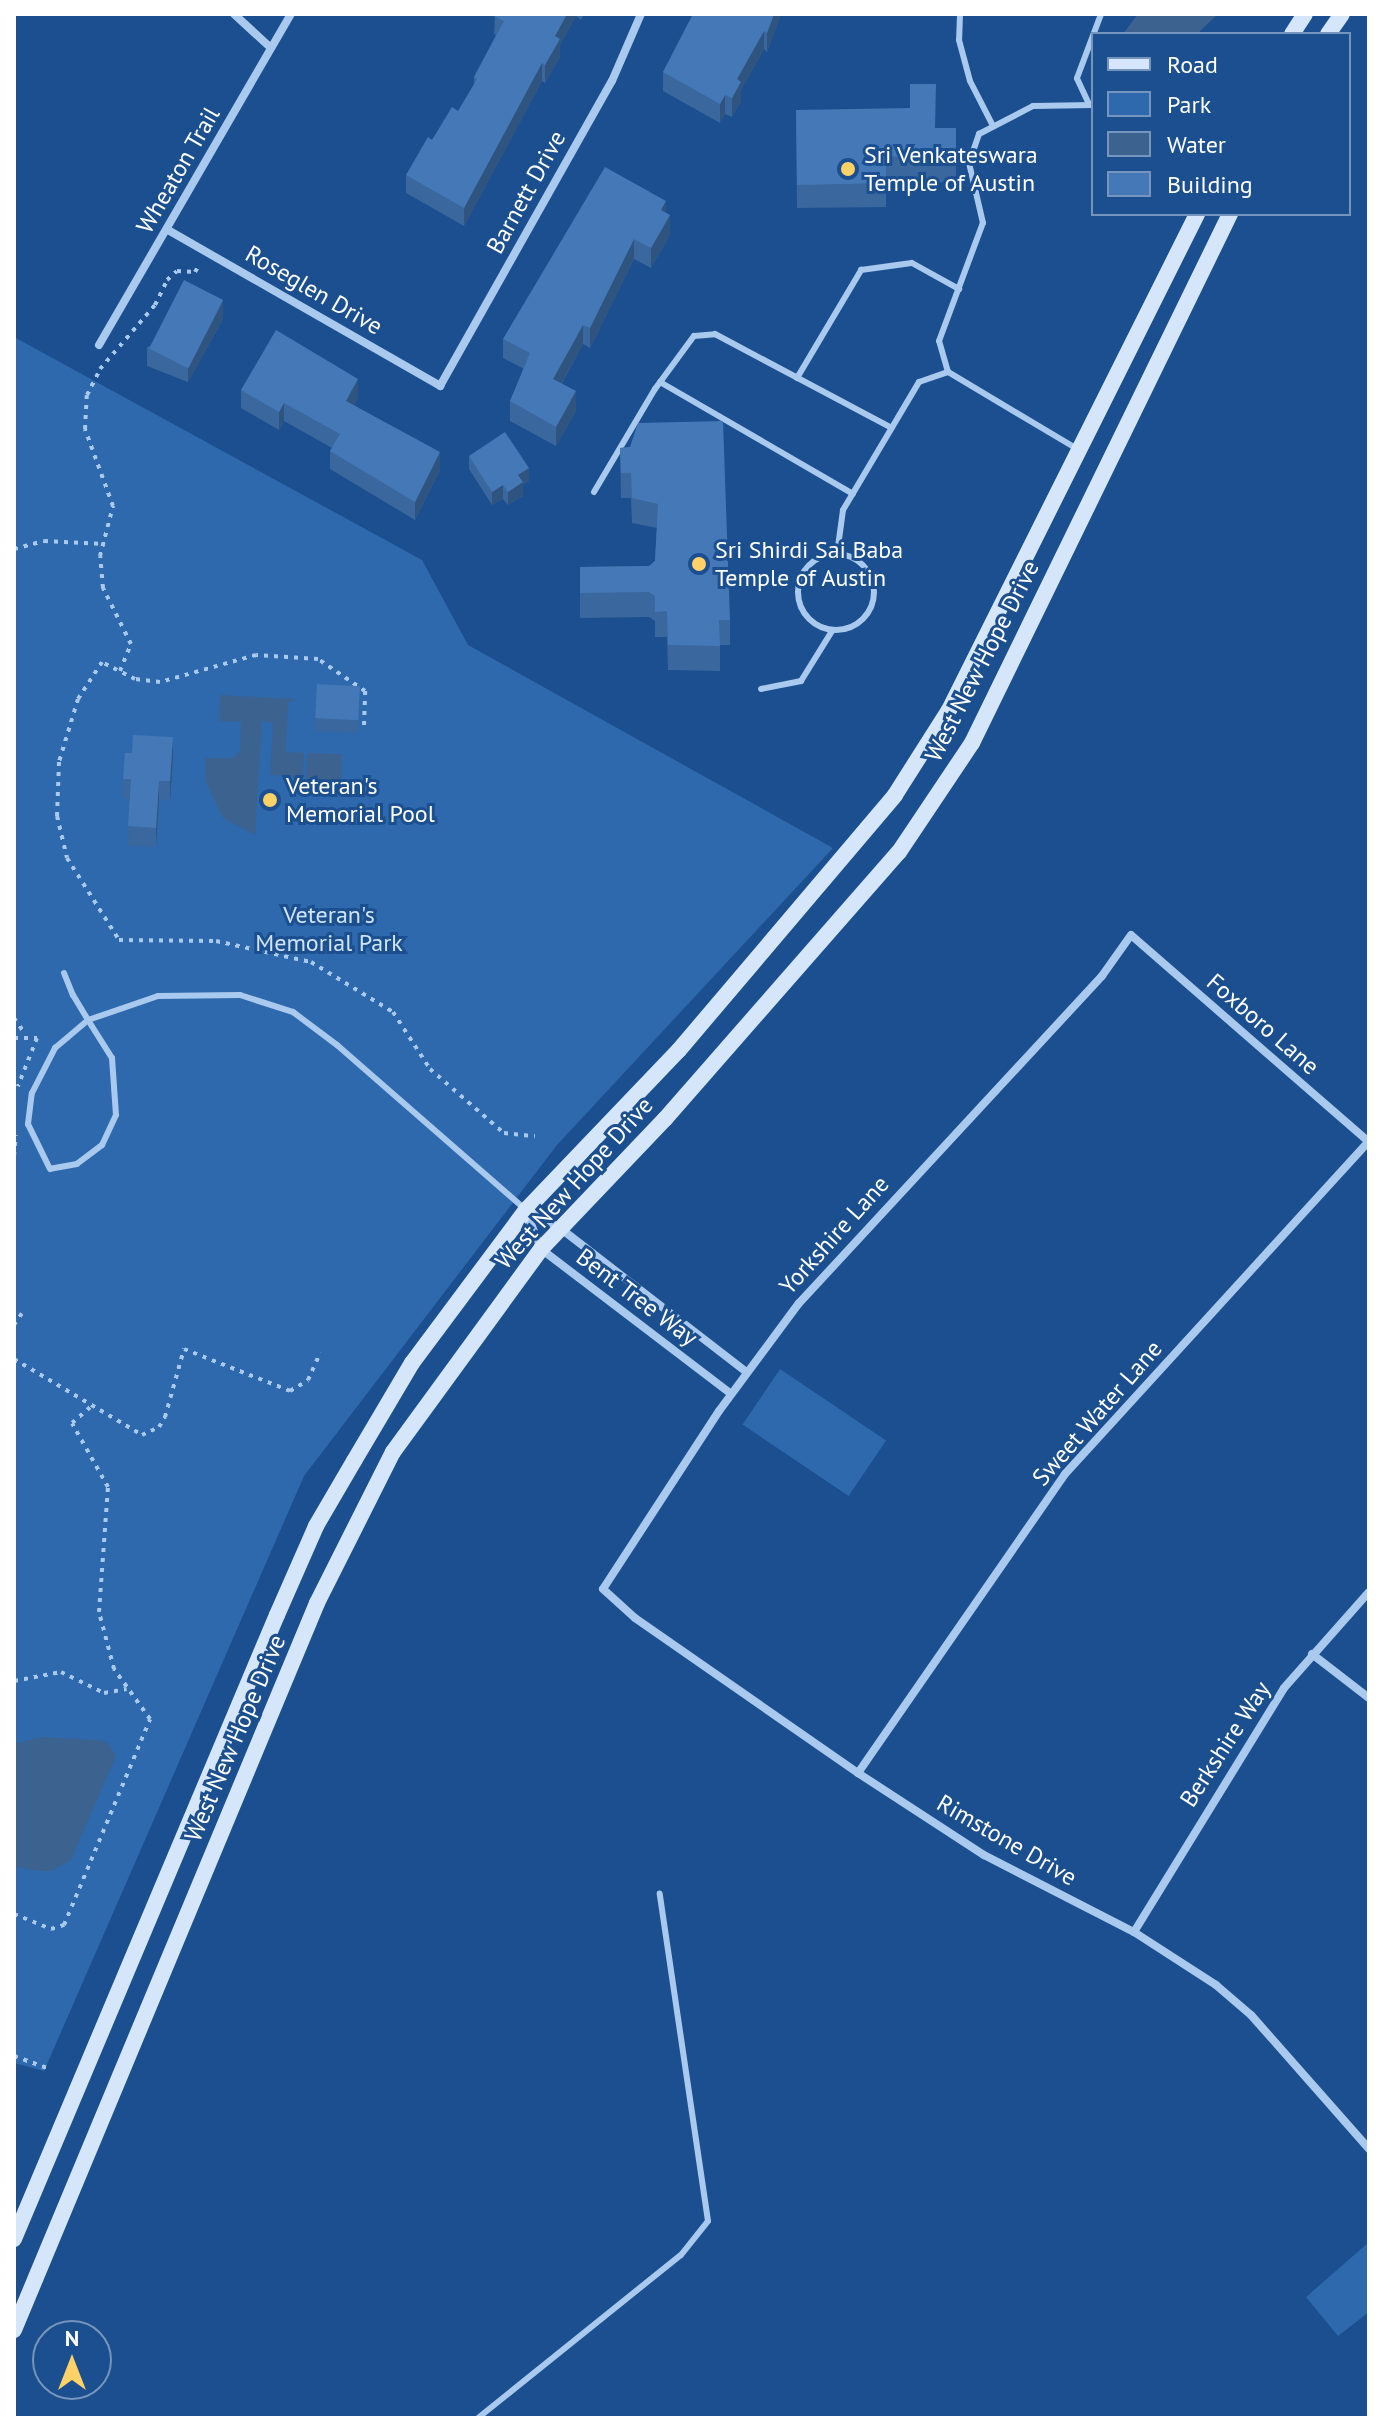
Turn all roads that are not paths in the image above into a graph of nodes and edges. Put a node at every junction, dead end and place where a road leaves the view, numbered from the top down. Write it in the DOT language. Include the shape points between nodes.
graph roads {
  1 [pos="234,14"];
  2 [pos="291,14"];
  3 [pos="641,14"];
  4 [pos="961,14"];
  5 [pos="1305,14"];
  6 [pos="1342,14"];
  7 [pos="1293,32"];
  8 [pos="1329,32"];
  9 [pos="1091,41"];
  10 [pos="271,48"];
  11 [pos="1090,104"];
  12 [pos="993,126"];
  13 [pos="1196,216"];
  14 [pos="1229,216"];
  15 [pos="168,230"];
  16 [pos="959,289"];
  17 [pos="99,345"];
  18 [pos="948,372"];
  19 [pos="797,378"];
  20 [pos="660,382"];
  21 [pos="440,386"];
  22 [pos="892,428"];
  23 [pos="1079,450"];
  24 [pos="594,492"];
  25 [pos="853,494"];
  26 [pos="837,554"];
  27 [pos="832,631"];
  28 [pos="761,689"];
  29 [pos="1131,935"];
  30 [pos="64,973"];
  31 [pos="88,1020"];
  32 [pos="1369,1142"];
  33 [pos="526,1210"];
  34 [pos="560,1228"];
  35 [pos="541,1249"];
  36 [pos="746,1372"];
  37 [pos="731,1394"];
  38 [pos="603,1589"];
  39 [pos="1369,1592"];
  40 [pos="1312,1654"];
  41 [pos="1369,1698"];
  42 [pos="858,1773"];
  43 [pos="660,1894"];
  44 [pos="1134,1932"];
  45 [pos="1369,2149"];
  46 [pos="14,2239"];
  47 [pos="14,2330"];
  48 [pos="478,2418"];
  1 -- 10 [label="street"];
  2 -- 10 [label="street, Wheaton Trail"];
  3 -- 21 [label="street, Barnett Drive" via="612,81"];
  4 -- 12 [label="lane" via="959,40 970,81"];
  5 -- 7 [label="main road"];
  6 -- 8 [label="main road"];
  9 -- 11 [label="lane" via="1077,78"];
  10 -- 15 [label="street, Wheaton Trail"];
  11 -- 12 [label="lane" via="1033,106"];
  12 -- 16 [label="lane" via="979,134 969,163 983,223"];
  13 -- 23 [label="main road, West New Hope Drive"];
  14 -- 34 [label="main road, West New Hope Drive" via="972,743 899,852 665,1119"];
  15 -- 17 [label="street, Wheaton Trail"];
  15 -- 21 [label="street, Roseglen Drive"];
  16 -- 18 [label="lane" via="939,341"];
  16 -- 19 [label="lane" via="912,263 861,270"];
  18 -- 22 [label="lane" via="919,382"];
  18 -- 23 [label="lane"];
  19 -- 20 [label="lane" via="715,334 694,336"];
  19 -- 22 [label="lane"];
  20 -- 24 [label="lane"];
  20 -- 25 [label="lane"];
  22 -- 25 [label="lane"];
  23 -- 33 [label="main road, West New Hope Drive" via="949,710 895,795 679,1050"];
  25 -- 26 [label="lane" via="843,510"];
  26 -- 27 [label="lane" via="813,562 798,584 809,620"];
  26 -- 27 [label="lane" via="869,571 875,595 856,625"];
  27 -- 28 [label="lane" via="801,681"];
  29 -- 32 [label="street, Foxboro Lane"];
  29 -- 36 [label="street, Yorkshire Lane" via="1102,976 851,1243"];
  30 -- 31 [label="lane"];
  31 -- 31 [label="lane" via="112,1058 116,1115 102,1145 77,1164 50,1169 28,1124 32,1093 55,1048"];
  31 -- 33 [label="lane" via="158,996 195,992 240,995 293,1012 497,1180"];
  32 -- 42 [label="street, Sweet Water Lane" via="1065,1474"];
  33 -- 34 [label="street, Bent Tree Way"];
  33 -- 35 [label="street, Bent Tree Way"];
  33 -- 46 [label="main road, West New Hope Drive" via="412,1363 316,1526"];
  34 -- 35 [label="main road, West New Hope Drive"];
  34 -- 36 [label="street, Bent Tree Way"];
  35 -- 37 [label="street, Bent Tree Way"];
  35 -- 47 [label="main road, West New Hope Drive" via="393,1452 340,1553"];
  36 -- 37 [label="street, Yorkshire Lane"];
  37 -- 38 [label="street, Yorkshire Lane"];
  38 -- 42 [label="street, Rimstone Drive" via="635,1618"];
  39 -- 40 [label="street, Berkshire Way"];
  40 -- 41 [label="street"];
  40 -- 44 [label="street, Berkshire Way" via="1203,1813"];
  42 -- 44 [label="street, Rimstone Drive" via="984,1855"];
  43 -- 48 [label="lane" via="708,2221 681,2255"];
  44 -- 45 [label="street, Rimstone Drive" via="1251,2015"];
}
